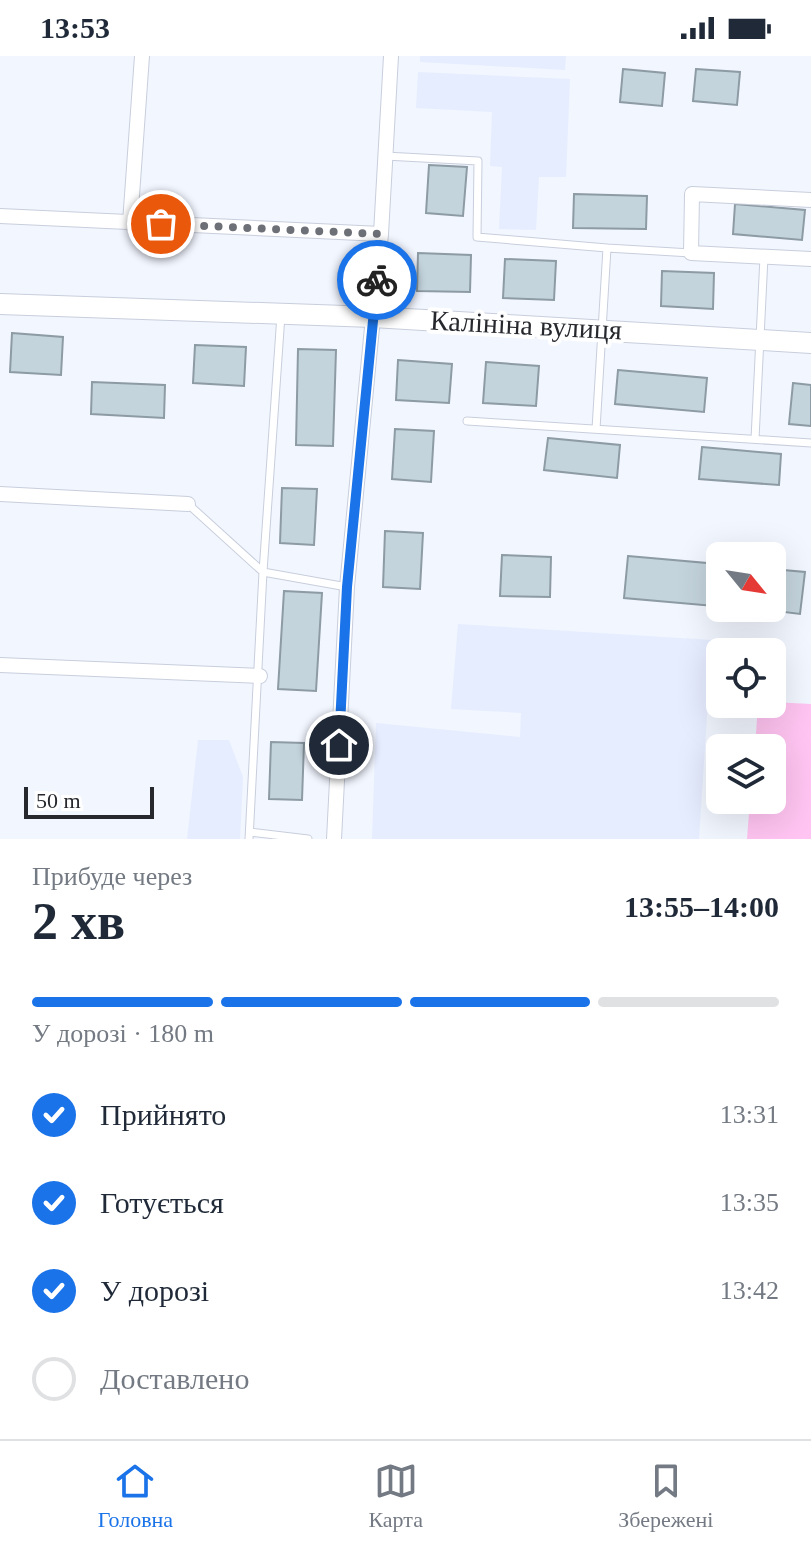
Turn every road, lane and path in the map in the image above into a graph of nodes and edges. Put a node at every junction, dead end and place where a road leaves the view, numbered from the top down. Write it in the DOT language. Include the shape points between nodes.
graph roads {
  1 [pos="142,56"];
  2 [pos="391,56"];
  3 [pos="385,156"];
  4 [pos="811,200"];
  5 [pos="0,216"];
  6 [pos="130,223"];
  7 [pos="381,234"];
  8 [pos="607,248"];
  9 [pos="691,253"];
  10 [pos="764,257"];
  11 [pos="811,259"];
  12 [pos="0,304"];
  13 [pos="281,313"];
  14 [pos="373,317"];
  15 [pos="604,328"];
  16 [pos="763,340"];
  17 [pos="811,343"];
  18 [pos="467,421"];
  19 [pos="596,429"];
  20 [pos="755,439"];
  21 [pos="811,443"];
  22 [pos="0,494"];
  23 [pos="188,504"];
  24 [pos="263,572"];
  25 [pos="347,587"];
  26 [pos="0,665"];
  27 [pos="260,676"];
  28 [pos="250,836"];
  29 [pos="308,839"];
  30 [pos="334,839"];
  1 -- 6 [label="street"];
  2 -- 3 [label="street"];
  3 -- 7 [label="street"];
  3 -- 8 [label="lane" via="478,161 477,237"];
  4 -- 9 [label="street" via="692,194"];
  5 -- 6 [label="street"];
  6 -- 7 [label="street"];
  7 -- 14 [label="street"];
  8 -- 9 [label="lane"];
  8 -- 15 [label="lane"];
  9 -- 10 [label="street"];
  10 -- 11 [label="street"];
  10 -- 16 [label="lane"];
  12 -- 13 [label="street, Калініна вулиця"];
  13 -- 14 [label="street, Калініна вулиця"];
  13 -- 24 [label="lane"];
  14 -- 15 [label="street, Калініна вулиця"];
  14 -- 25 [label="street"];
  15 -- 16 [label="street, Калініна вулиця"];
  15 -- 19 [label="lane"];
  16 -- 17 [label="street, Калініна вулиця"];
  16 -- 20 [label="lane"];
  18 -- 19 [label="lane"];
  19 -- 20 [label="lane"];
  20 -- 21 [label="lane"];
  22 -- 23 [label="street"];
  23 -- 24 [label="lane"];
  24 -- 25 [label="lane"];
  24 -- 27 [label="lane"];
  25 -- 30 [label="street"];
  26 -- 27 [label="street"];
  27 -- 28 [label="lane"];
  28 -- 29 [label="lane"];
}
